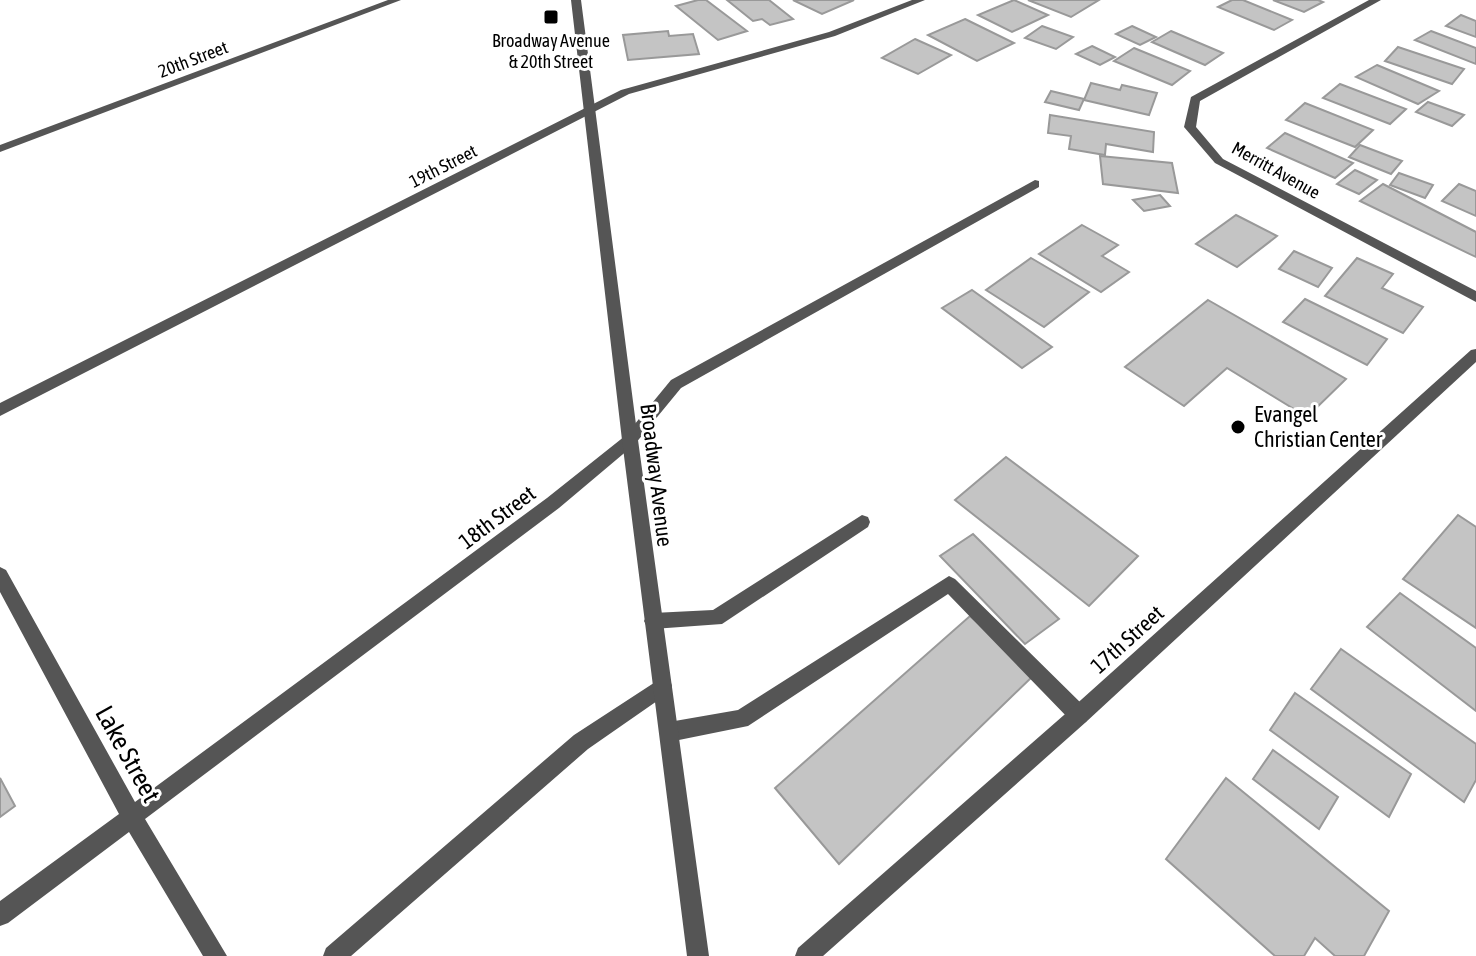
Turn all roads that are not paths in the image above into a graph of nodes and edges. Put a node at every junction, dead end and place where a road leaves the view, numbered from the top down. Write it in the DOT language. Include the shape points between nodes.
graph roads {
  1 [pos="396,0"];
  2 [pos="576,0"];
  3 [pos="920,0"];
  4 [pos="1376,0"];
  5 [pos="589,113"];
  6 [pos="0,149"];
  7 [pos="1035,184"];
  8 [pos="1476,297"];
  9 [pos="1476,354"];
  10 [pos="0,410"];
  11 [pos="630,440"];
  12 [pos="862,522"];
  13 [pos="0,575"];
  14 [pos="653,621"];
  15 [pos="663,686"];
  16 [pos="1079,715"];
  17 [pos="669,732"];
  18 [pos="132,817"];
  19 [pos="0,915"];
  20 [pos="216,956"];
  21 [pos="334,956"];
  22 [pos="698,956"];
  23 [pos="806,956"];
  1 -- 6 [label="street, 20th Street"];
  2 -- 5 [label="street, Broadway Avenue"];
  3 -- 5 [label="street, 19th Street" via="832,34 625,92"];
  4 -- 8 [label="street, Merritt Avenue" via="1195,99 1190,127 1219,161"];
  5 -- 10 [label="street, 19th Street"];
  5 -- 11 [label="street, Broadway Avenue"];
  7 -- 11 [label="street, 18th Street" via="676,384"];
  9 -- 16 [label="street, 17th Street"];
  11 -- 14 [label="street, Broadway Avenue"];
  11 -- 18 [label="street, 18th Street"];
  12 -- 14 [label="street" via="716,618"];
  13 -- 18 [label="street, Lake Street"];
  14 -- 15 [label="street, Broadway Avenue"];
  15 -- 17 [label="street, Broadway Avenue"];
  15 -- 21 [label="street" via="581,742"];
  16 -- 17 [label="street" via="949,584 741,719"];
  16 -- 23 [label="street, 17th Street"];
  17 -- 22 [label="street, Broadway Avenue"];
  18 -- 19 [label="street, 18th Street"];
  18 -- 20 [label="street, Lake Street"];
}
